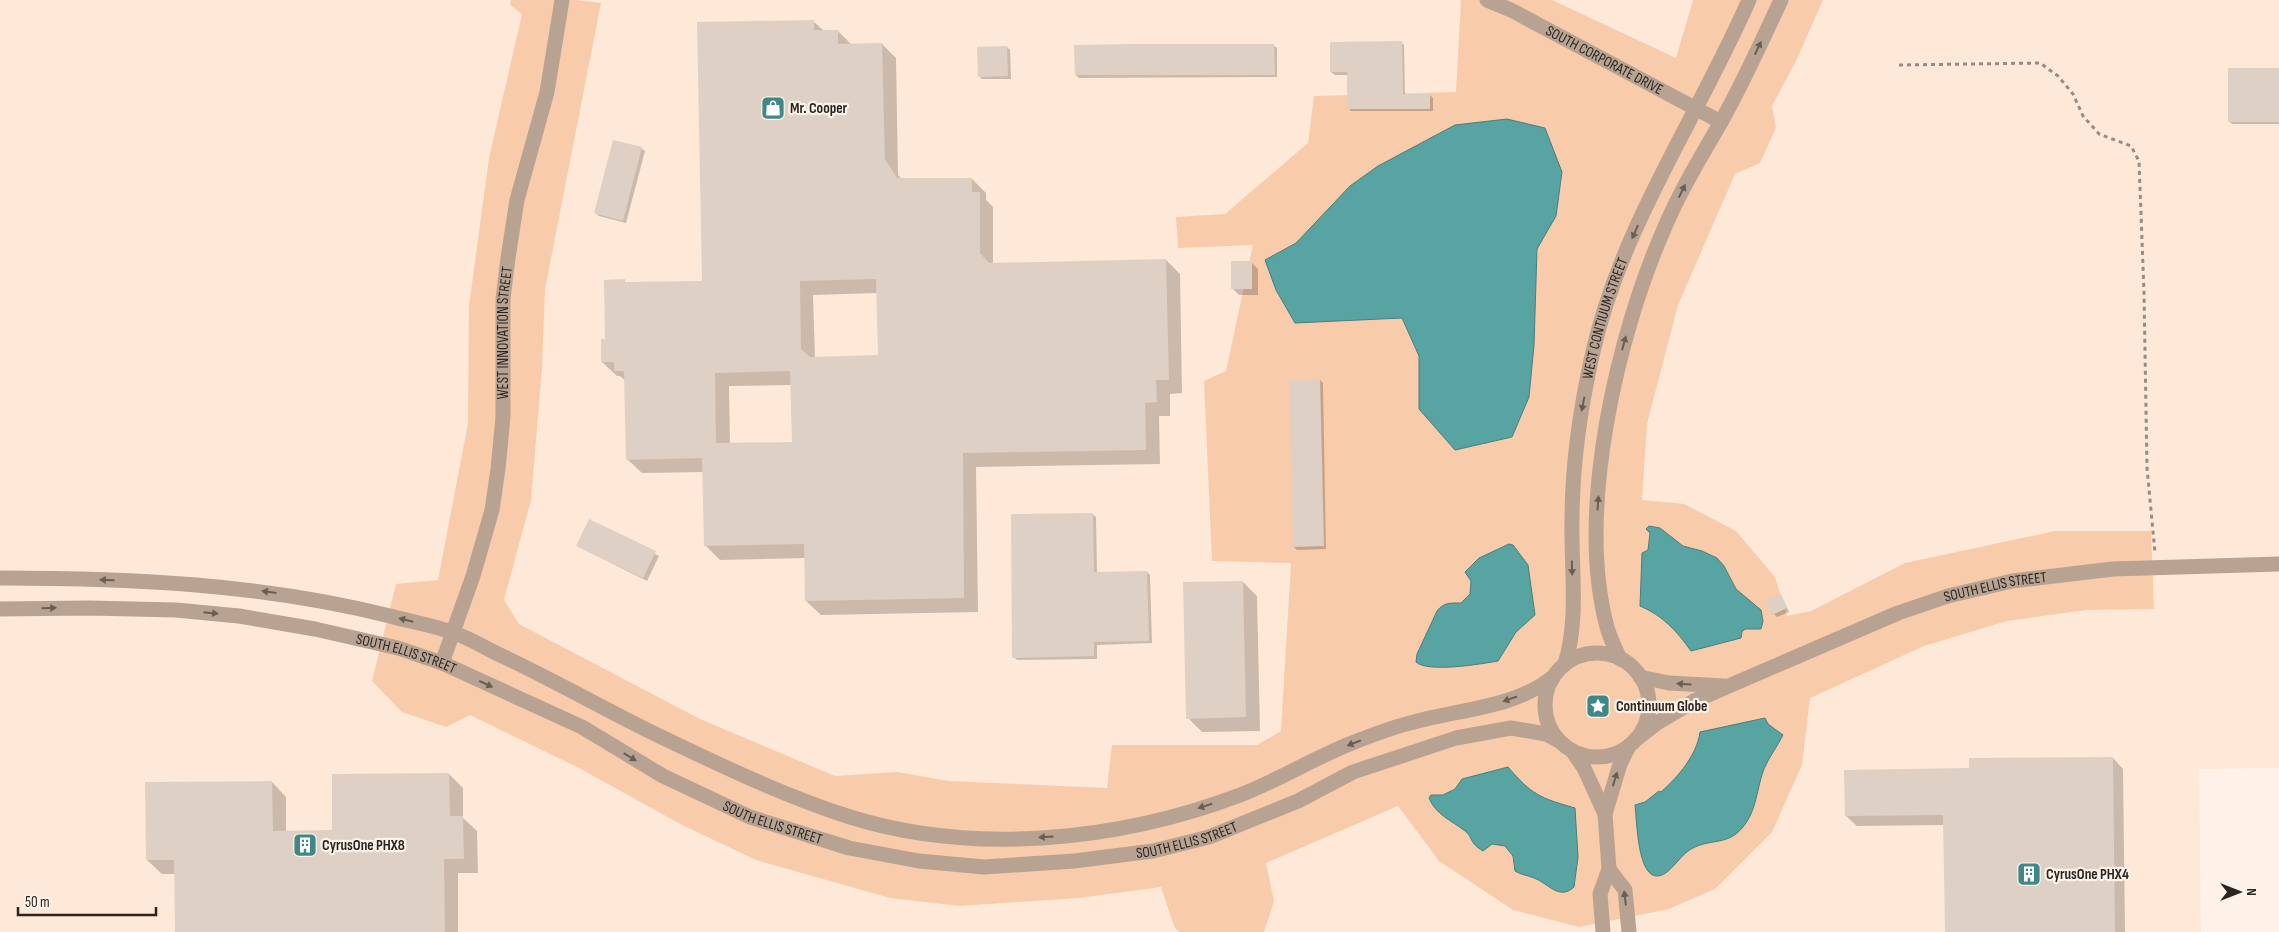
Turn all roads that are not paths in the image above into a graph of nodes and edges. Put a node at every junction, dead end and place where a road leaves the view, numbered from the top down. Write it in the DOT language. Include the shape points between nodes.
graph roads {
  1 [pos="562,0"];
  2 [pos="1487,0"];
  3 [pos="1750,0"];
  4 [pos="1781,0"];
  5 [pos="1695,107"];
  6 [pos="1721,122"];
  7 [pos="2279,564"];
  8 [pos="0,578"];
  9 [pos="0,609"];
  10 [pos="453,632"];
  11 [pos="1620,658"];
  12 [pos="442,663"];
  13 [pos="1564,664"];
  14 [pos="1553,677"];
  15 [pos="1640,677"];
  16 [pos="1728,686"];
  17 [pos="1559,741"];
  18 [pos="1632,743"];
  19 [pos="1573,752"];
  20 [pos="1605,814"];
  21 [pos="1608,869"];
  22 [pos="1603,932"];
  23 [pos="1629,932"];
  1 -- 10 [label="street, WEST INNOVATION STREET" via="547,92 517,200 508,258 503,299 503,417 492,510"];
  2 -- 5 [label="street, SOUTH CORPORATE DRIVE"];
  3 -- 5 [label="street, WEST CONTIUUM STREET"];
  6 -- 4 [label="street, WEST CONTIUUM STREET, one-way"];
  5 -- 6 [label="street, SOUTH CORPORATE DRIVE"];
  5 -- 13 [label="street, WEST CONTIUUM STREET, one-way" via="1619,268 1593,354 1577,434 1572,520 1572,634"];
  11 -- 6 [label="street, WEST CONTIUUM STREET, one-way" via="1607,630 1597,552 1601,468 1610,406 1629,325 1664,229 1692,171"];
  7 -- 16 [label="street, SOUTH ELLIS STREET" via="2156,566 2012,581 1948,596 1898,613"];
  10 -- 8 [label="street, SOUTH ELLIS STREET, one-way" via="299,596 226,586"];
  9 -- 12 [label="street, SOUTH ELLIS STREET, one-way" via="157,609 239,616 398,648"];
  10 -- 12 [label="street, WEST INNOVATION STREET"];
  14 -- 10 [label="street, SOUTH ELLIS STREET, one-way" via="1538,689 1504,702 1411,722 1351,744 1242,794 1158,821 1050,837 982,840 921,834 850,817 762,785"];
  11 -- 13 [label="street" via="1591,653"];
  11 -- 15 [label="street"];
  12 -- 17 [label="street, SOUTH ELLIS STREET, one-way" via="582,727 663,776 750,817 850,848 919,861 984,867 1074,861 1153,851 1210,837 1298,801 1353,772 1456,738 1511,728 1546,734"];
  13 -- 14 [label="street"];
  14 -- 17 [label="street" via="1546,693 1545,710"];
  16 -- 15 [label="street, SOUTH ELLIS STREET, one-way" via="1669,683"];
  15 -- 18 [label="street" via="1647,692 1649,709 1645,726"];
  16 -- 18 [label="street, SOUTH ELLIS STREET" via="1694,701 1657,723"];
  17 -- 19 [label="street"];
  18 -- 19 [label="street" via="1616,754 1602,757"];
  20 -- 18 [label="street, one-way" via="1620,764"];
  19 -- 20 [label="street"];
  20 -- 21 [label="street"];
  21 -- 22 [label="street" via="1600,894"];
  23 -- 21 [label="street, one-way" via="1625,890"];
}
